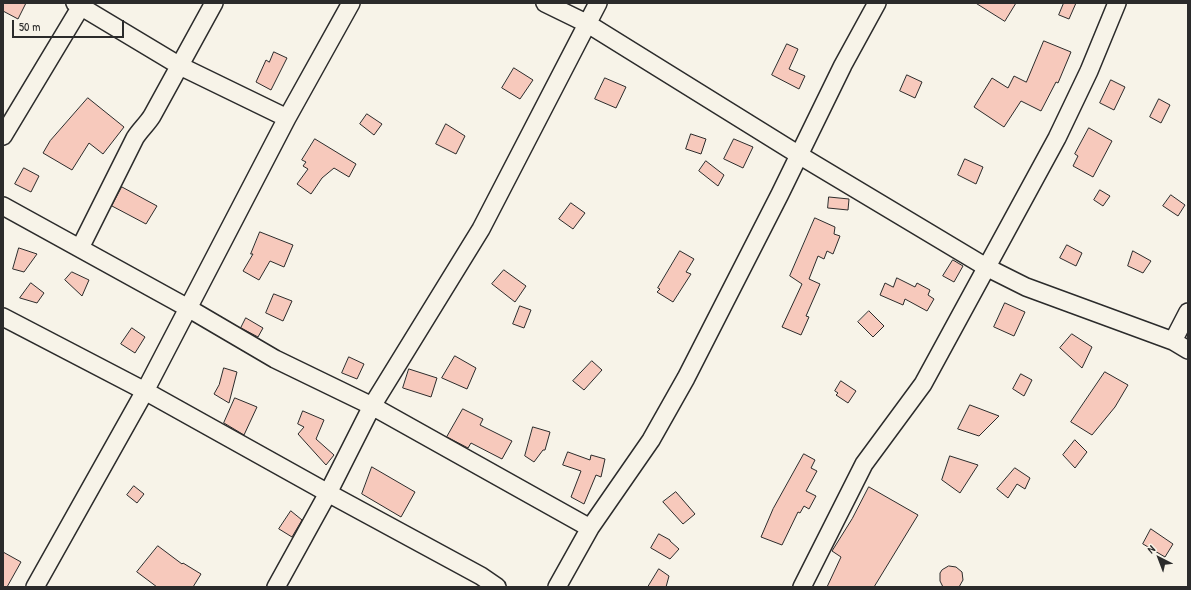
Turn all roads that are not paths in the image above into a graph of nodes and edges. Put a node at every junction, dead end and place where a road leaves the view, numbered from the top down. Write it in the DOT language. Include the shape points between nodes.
graph roads {
  1 [pos="214,3"];
  2 [pos="351,3"];
  3 [pos="545,3"];
  4 [pos="598,3"];
  5 [pos="878,3"];
  6 [pos="1116,3"];
  7 [pos="80,4"];
  8 [pos="588,24"];
  9 [pos="180,66"];
  10 [pos="287,118"];
  11 [pos="3,136"];
  12 [pos="799,155"];
  13 [pos="3,206"];
  14 [pos="80,248"];
  15 [pos="986,267"];
  16 [pos="188,308"];
  17 [pos="1188,312"];
  18 [pos="3,317"];
  19 [pos="1172,341"];
  20 [pos="1188,350"];
  21 [pos="145,391"];
  22 [pos="372,406"];
  23 [pos="328,493"];
  24 [pos="590,528"];
  25 [pos="35,587"];
  26 [pos="276,587"];
  27 [pos="497,587"];
  28 [pos="557,587"];
  29 [pos="802,587"];
  1 -- 9 [label="street"];
  2 -- 10 [label="street"];
  3 -- 8 [label="street"];
  4 -- 8 [label="street"];
  5 -- 12 [label="street" via="843,66"];
  6 -- 15 [label="street" via="1089,71 1057,138"];
  7 -- 9 [label="street"];
  7 -- 11 [label="street"];
  8 -- 12 [label="street"];
  8 -- 22 [label="street" via="481,229"];
  9 -- 10 [label="street"];
  9 -- 14 [label="street" via="150,120 135,138"];
  10 -- 16 [label="street"];
  12 -- 15 [label="street"];
  12 -- 24 [label="street" via="686,378 655,433"];
  13 -- 14 [label="street"];
  14 -- 16 [label="street"];
  15 -- 19 [label="street" via="1026,287"];
  15 -- 29 [label="street" via="923,384 864,464"];
  16 -- 21 [label="street"];
  16 -- 22 [label="street" via="275,359"];
  17 -- 19 [label="street"];
  18 -- 21 [label="street"];
  19 -- 20 [label="street"];
  21 -- 23 [label="street"];
  21 -- 25 [label="street"];
  22 -- 23 [label="street"];
  22 -- 24 [label="street"];
  23 -- 26 [label="street"];
  23 -- 27 [label="street"];
  24 -- 28 [label="street"];
}
